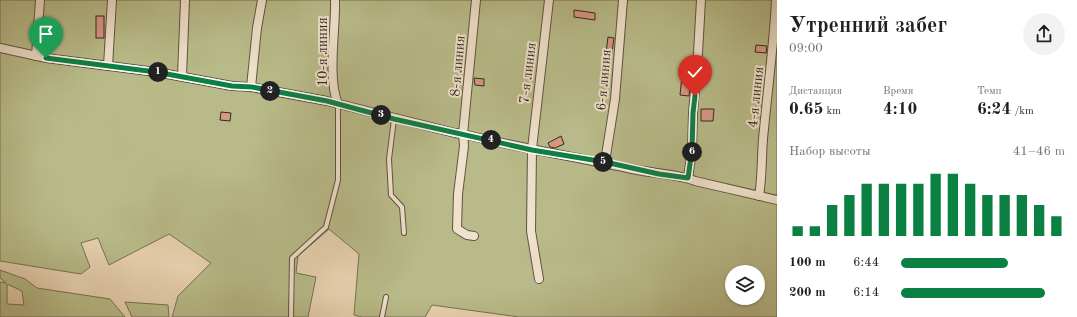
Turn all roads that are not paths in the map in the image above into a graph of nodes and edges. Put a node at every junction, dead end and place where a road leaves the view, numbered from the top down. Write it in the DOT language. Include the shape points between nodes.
graph roads {
  1 [pos="40,0"];
  2 [pos="112,0"];
  3 [pos="185,0"];
  4 [pos="262,0"];
  5 [pos="335,0"];
  6 [pos="476,0"];
  7 [pos="549,0"];
  8 [pos="623,0"];
  9 [pos="701,0"];
  10 [pos="776,0"];
  11 [pos="0,48"];
  12 [pos="36,56"];
  13 [pos="108,66"];
  14 [pos="182,76"];
  15 [pos="252,87"];
  16 [pos="338,104"];
  17 [pos="394,119"];
  18 [pos="463,134"];
  19 [pos="532,150"];
  20 [pos="605,162"];
  21 [pos="688,178"];
  22 [pos="759,196"];
  23 [pos="777,200"];
  24 [pos="404,233"];
  25 [pos="474,236"];
  26 [pos="539,279"];
  27 [pos="386,297"];
  28 [pos="291,317"];
  29 [pos="382,317"];
  1 -- 12 [label="street"];
  2 -- 13 [label="street"];
  3 -- 14 [label="street"];
  4 -- 15 [label="street"];
  5 -- 16 [label="street, 10-я линия" via="334,71 335,96"];
  6 -- 18 [label="street, 8-я линия"];
  7 -- 19 [label="street, 7-я линия"];
  8 -- 20 [label="street, 6-я линия" via="615,99"];
  9 -- 21 [label="street"];
  10 -- 22 [label="street, 4-я линия"];
  11 -- 12 [label="street"];
  12 -- 13 [label="street"];
  13 -- 14 [label="street"];
  14 -- 15 [label="street" via="232,86"];
  15 -- 16 [label="street"];
  16 -- 17 [label="street"];
  16 -- 28 [label="lane" via="338,180 326,227 292,258"];
  17 -- 18 [label="street"];
  17 -- 24 [label="lane" via="390,159 391,195 402,207"];
  18 -- 19 [label="street"];
  18 -- 25 [label="street, 8-я линия" via="457,230"];
  19 -- 20 [label="street"];
  19 -- 26 [label="street, 7-я линия" via="531,231"];
  20 -- 21 [label="street"];
  21 -- 22 [label="street"];
  22 -- 23 [label="street"];
  27 -- 29 [label="lane"];
}
